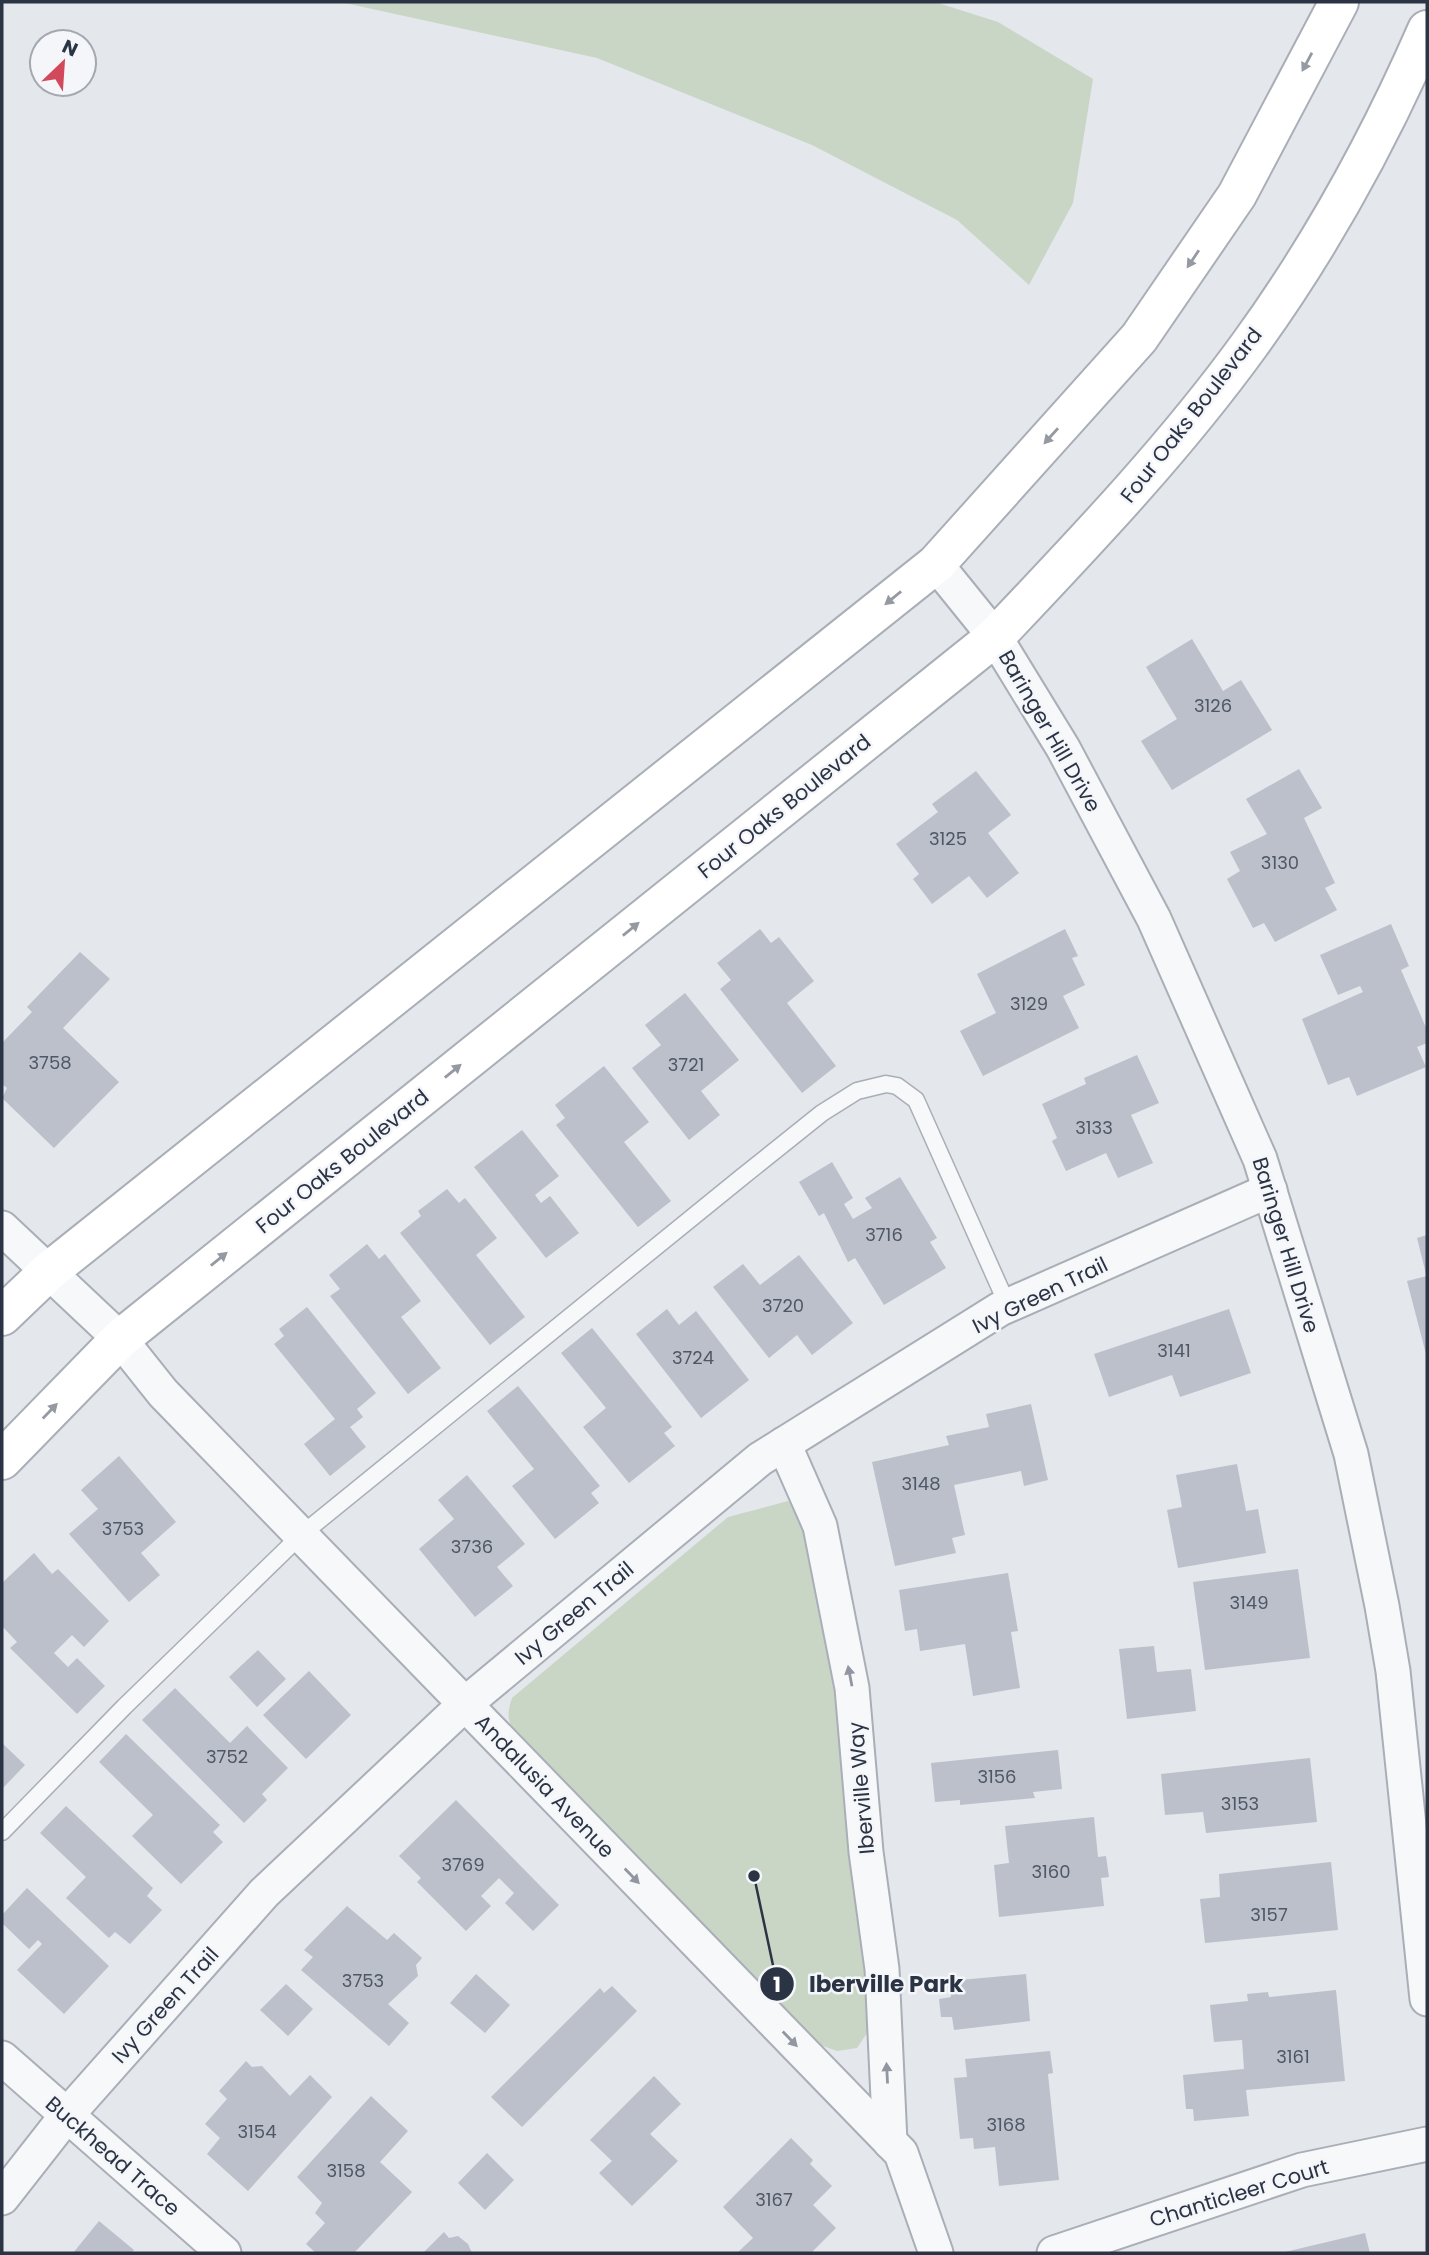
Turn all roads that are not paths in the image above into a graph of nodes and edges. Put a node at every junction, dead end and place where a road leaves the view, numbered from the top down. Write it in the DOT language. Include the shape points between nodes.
graph roads {
  1 [pos="1339,2"];
  2 [pos="1427,30"];
  3 [pos="936,564"];
  4 [pos="995,637"];
  5 [pos="1270,1190"];
  6 [pos="2,1228"];
  7 [pos="48,1272"];
  8 [pos="1008,1306"];
  9 [pos="2,1316"];
  10 [pos="120,1339"];
  11 [pos="784,1444"];
  12 [pos="2,1460"];
  13 [pos="301,1535"];
  14 [pos="465,1704"];
  15 [pos="2,1832"];
  16 [pos="1427,1999"];
  17 [pos="2,2058"];
  18 [pos="67,2115"];
  19 [pos="890,2141"];
  20 [pos="1427,2144"];
  21 [pos="2,2198"];
  22 [pos="224,2253"];
  23 [pos="936,2253"];
  24 [pos="1054,2253"];
  1 -- 3 [label="street, one-way" via="1237,195 1139,338"];
  2 -- 4 [label="street, Four Oaks Boulevard" via="1392,111 1348,194 1250,344 1123,502"];
  3 -- 4 [label="street, Baringer Hill Drive"];
  3 -- 7 [label="street, one-way"];
  4 -- 5 [label="street, Baringer Hill Drive" via="1053,730 1154,919 1258,1153"];
  10 -- 4 [label="street, Four Oaks Boulevard, one-way"];
  5 -- 8 [label="street, Ivy Green Trail"];
  5 -- 16 [label="street, Baringer Hill Drive" via="1351,1454 1382,1606 1393,1671"];
  6 -- 7 [label="street, Andalusia Avenue"];
  7 -- 9 [label="street"];
  7 -- 10 [label="street, Andalusia Avenue"];
  8 -- 11 [label="street, Ivy Green Trail"];
  8 -- 13 [label="lane" via="916,1100 897,1086 871,1085 822,1113"];
  12 -- 10 [label="street, Four Oaks Boulevard, one-way"];
  10 -- 13 [label="street, Andalusia Avenue" via="163,1393"];
  11 -- 14 [label="street, Ivy Green Trail" via="760,1459"];
  19 -- 11 [label="street, Iberville Way, one-way" via="882,1969 852,1688 820,1526"];
  13 -- 14 [label="street, Andalusia Avenue"];
  13 -- 15 [label="lane"];
  14 -- 18 [label="street, Ivy Green Trail" via="264,1893"];
  14 -- 19 [label="street, Andalusia Avenue, one-way"];
  17 -- 18 [label="street, Buckhead Trace"];
  18 -- 21 [label="street, Ivy Green Trail"];
  18 -- 22 [label="street, Buckhead Trace"];
  19 -- 23 [label="street, Andalusia Avenue" via="901,2153"];
  20 -- 24 [label="street, Chanticleer Court" via="1301,2171"];
}
